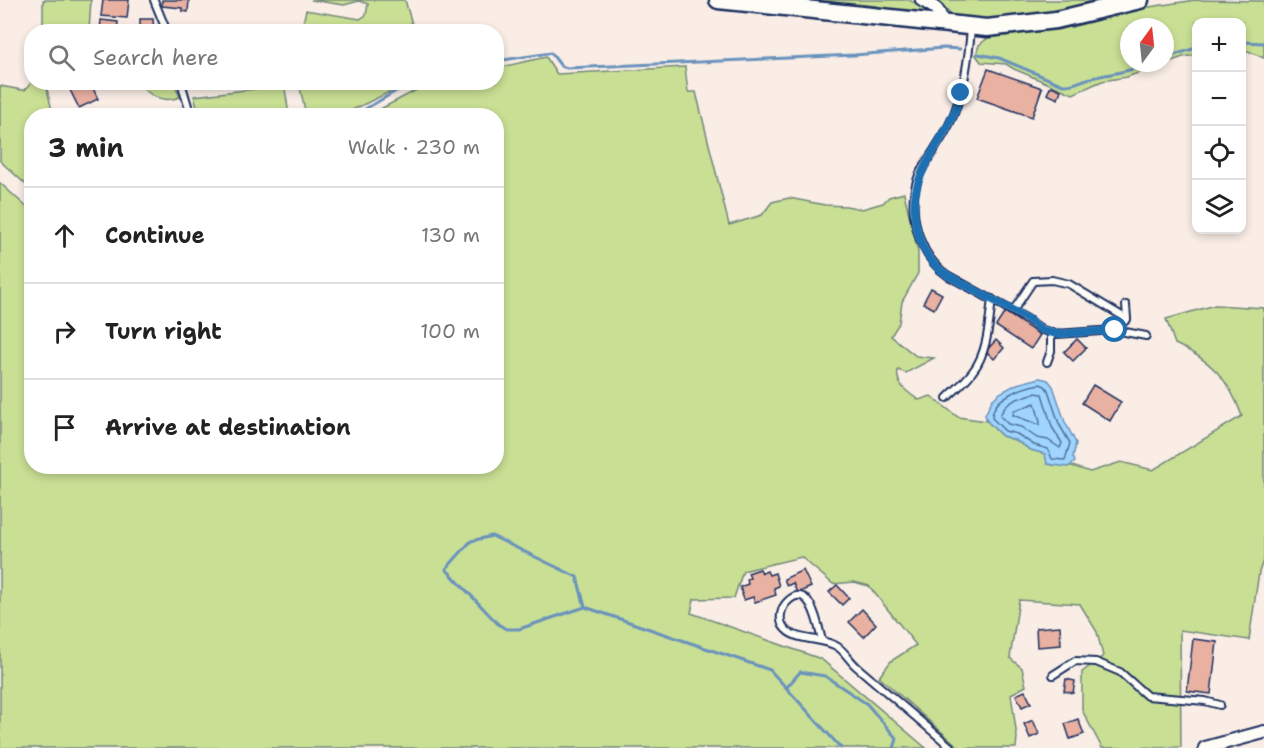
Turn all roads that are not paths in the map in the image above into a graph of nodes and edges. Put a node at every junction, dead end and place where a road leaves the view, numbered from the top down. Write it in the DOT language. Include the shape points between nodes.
graph roads {
  1 [pos="154,0"];
  2 [pos="718,0"];
  3 [pos="922,0"];
  4 [pos="1140,0"];
  5 [pos="164,24"];
  6 [pos="941,24"];
  7 [pos="971,28"];
  8 [pos="184,90"];
  9 [pos="189,108"];
  10 [pos="992,299"];
  11 [pos="1126,305"];
  12 [pos="1013,311"];
  13 [pos="1127,319"];
  14 [pos="1115,330"];
  15 [pos="1051,332"];
  16 [pos="1146,336"];
  17 [pos="1047,362"];
  18 [pos="947,398"];
  19 [pos="822,641"];
  20 [pos="1053,675"];
  21 [pos="1220,705"];
  22 [pos="1264,732"];
  23 [pos="952,748"];
  24 [pos="1205,748"];
  1 -- 5 [label="lane"];
  2 -- 6 [label="street"];
  3 -- 6 [label="street" via="939,10"];
  4 -- 7 [label="street" via="1026,25"];
  6 -- 7 [label="street"];
  7 -- 10 [label="lane" via="957,106 920,174 914,213 920,240 937,268"];
  8 -- 9 [label="lane"];
  10 -- 12 [label="lane"];
  10 -- 18 [label="lane" via="981,355 974,370"];
  11 -- 13 [label="lane"];
  12 -- 13 [label="lane" via="1033,281 1052,280 1069,284"];
  12 -- 15 [label="lane"];
  13 -- 14 [label="lane"];
  14 -- 15 [label="lane"];
  14 -- 16 [label="lane"];
  15 -- 17 [label="lane"];
  19 -- 19 [label="lane" via="800,637 782,624 780,618 793,597 801,597 813,607"];
  19 -- 23 [label="lane" via="837,647"];
  20 -- 21 [label="lane" via="1075,661 1096,662 1120,672 1147,696"];
  22 -- 24 [label="street"];
}
